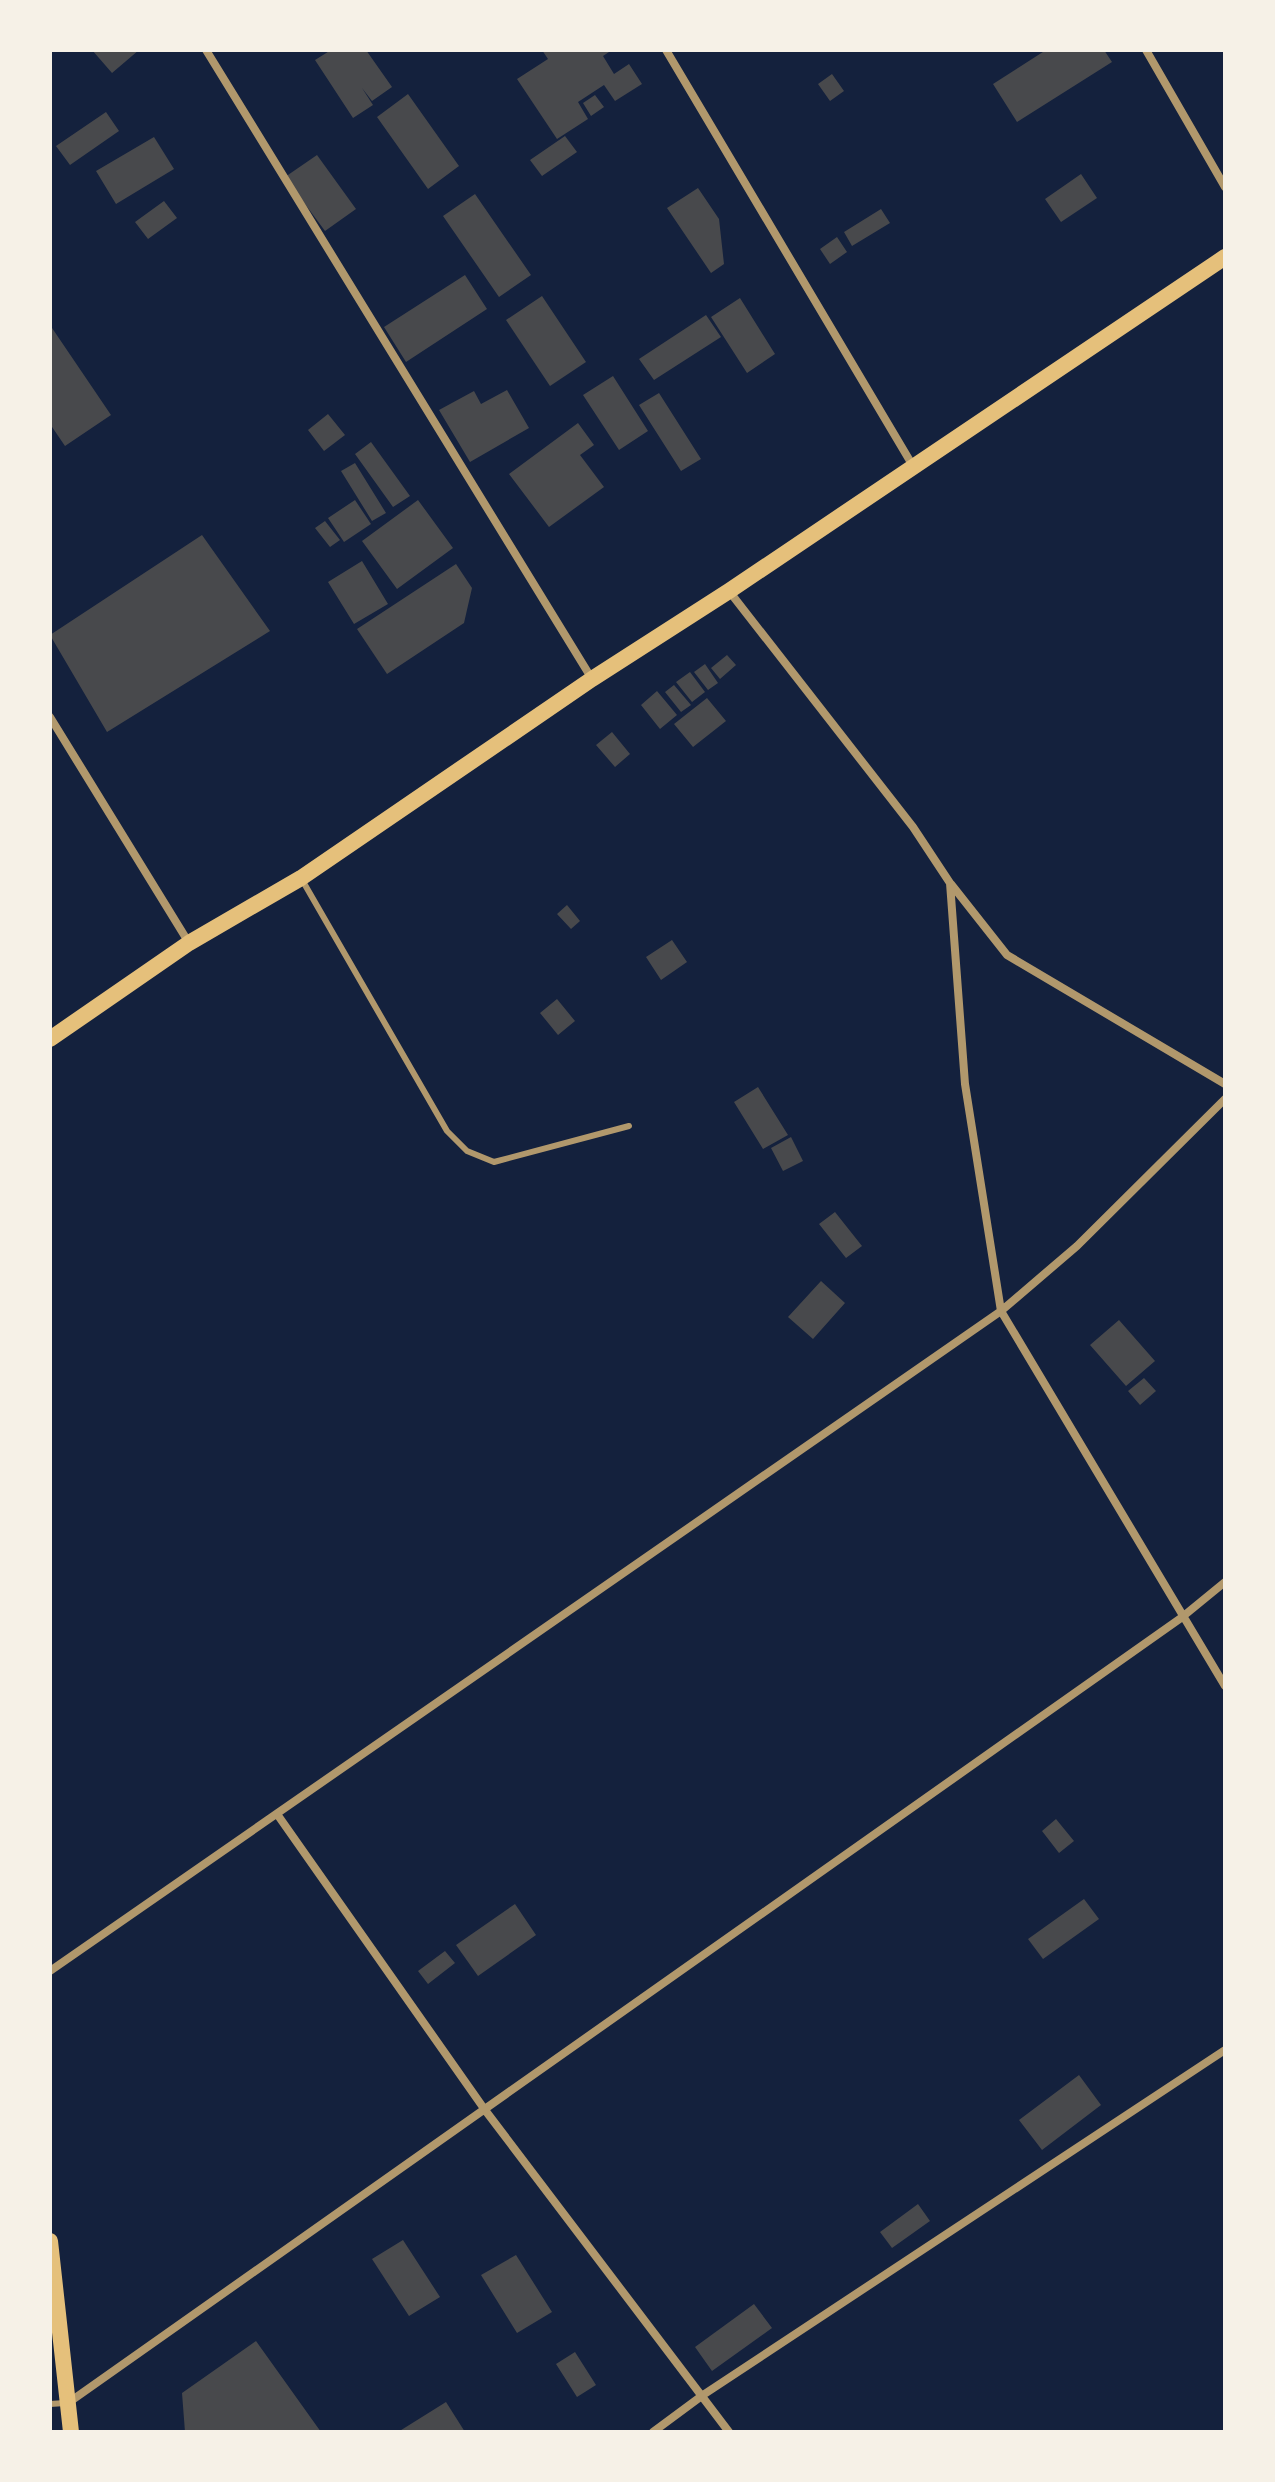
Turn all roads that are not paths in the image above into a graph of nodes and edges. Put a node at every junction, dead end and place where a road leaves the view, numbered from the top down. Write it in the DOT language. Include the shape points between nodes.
graph roads {
  1 [pos="206,50"];
  2 [pos="666,50"];
  3 [pos="1146,50"];
  4 [pos="1225,187"];
  5 [pos="1225,257"];
  6 [pos="913,466"];
  7 [pos="729,591"];
  8 [pos="592,679"];
  9 [pos="50,717"];
  10 [pos="301,878"];
  11 [pos="950,883"];
  12 [pos="189,943"];
  13 [pos="50,1039"];
  14 [pos="1225,1084"];
  15 [pos="1225,1099"];
  16 [pos="629,1126"];
  17 [pos="1001,1311"];
  18 [pos="1225,1582"];
  19 [pos="1181,1618"];
  20 [pos="1225,1686"];
  21 [pos="277,1814"];
  22 [pos="50,1971"];
  23 [pos="1225,2050"];
  24 [pos="485,2110"];
  25 [pos="50,2241"];
  26 [pos="703,2395"];
  27 [pos="68,2403"];
  28 [pos="50,2404"];
  29 [pos="71,2432"];
  30 [pos="653,2432"];
  31 [pos="729,2432"];
  1 -- 8 [label="street"];
  2 -- 6 [label="street"];
  3 -- 4 [label="street"];
  5 -- 6 [label="main road"];
  6 -- 7 [label="main road"];
  7 -- 8 [label="main road"];
  7 -- 11 [label="street" via="913,827"];
  8 -- 10 [label="main road"];
  9 -- 12 [label="street"];
  10 -- 12 [label="main road"];
  10 -- 16 [label="lane" via="447,1131 467,1151 494,1162"];
  11 -- 14 [label="street" via="1007,955"];
  11 -- 17 [label="street" via="965,1084"];
  12 -- 13 [label="main road"];
  15 -- 17 [label="street" via="1077,1246"];
  17 -- 19 [label="street"];
  17 -- 21 [label="street"];
  18 -- 19 [label="street"];
  19 -- 20 [label="street"];
  19 -- 24 [label="street"];
  21 -- 22 [label="street"];
  21 -- 24 [label="street"];
  23 -- 26 [label="street"];
  24 -- 26 [label="street"];
  24 -- 27 [label="street"];
  25 -- 27 [label="main road"];
  26 -- 30 [label="street"];
  26 -- 31 [label="street"];
  27 -- 28 [label="lane"];
  27 -- 29 [label="main road"];
}
